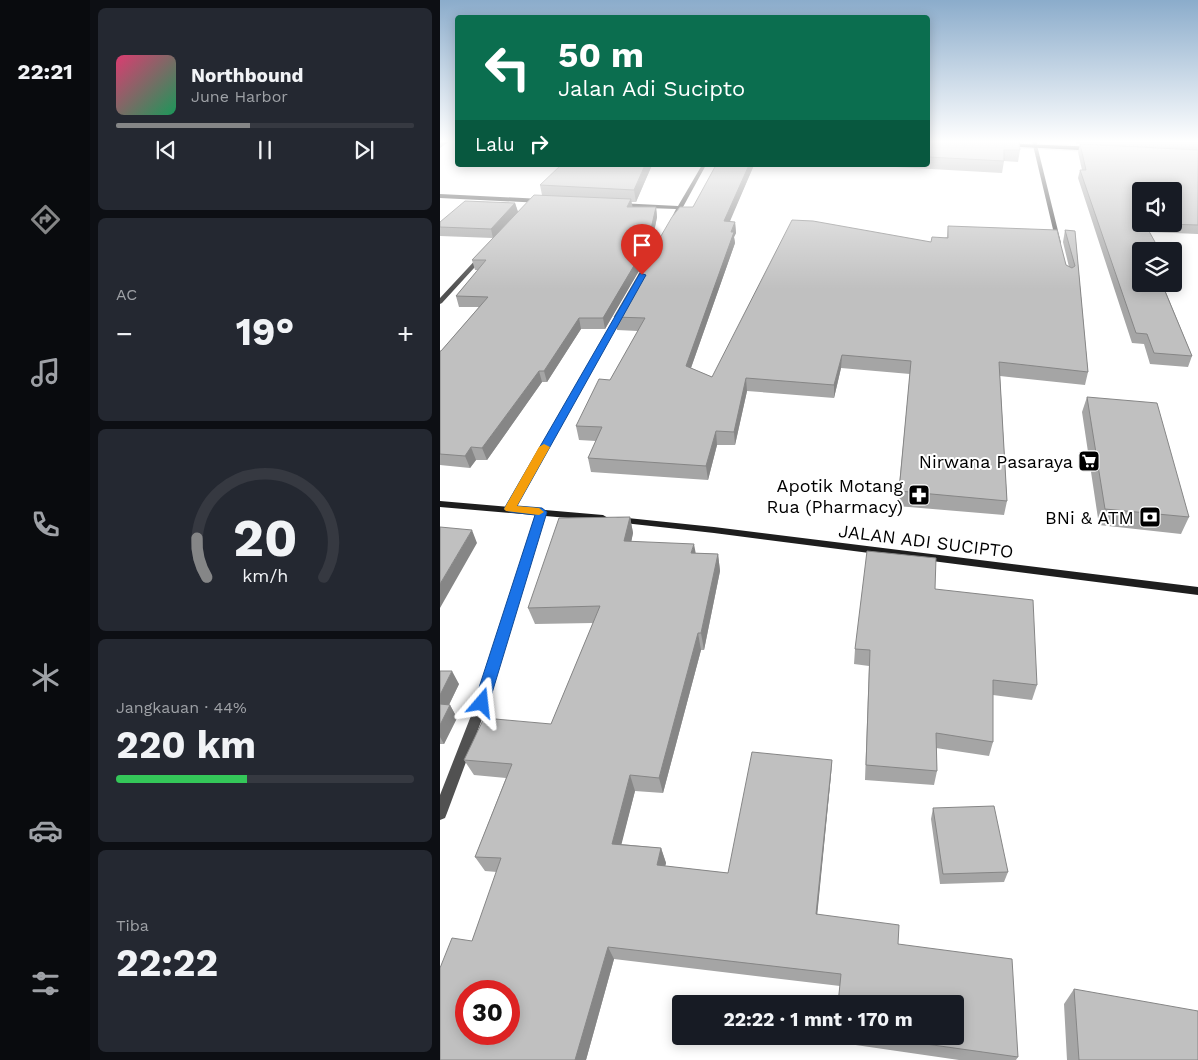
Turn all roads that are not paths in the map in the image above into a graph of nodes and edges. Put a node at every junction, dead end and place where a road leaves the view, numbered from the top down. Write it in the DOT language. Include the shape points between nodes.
graph roads {
  1 [pos="690,190"];
  2 [pos="1046,190"];
  3 [pos="440,196"];
  4 [pos="534,201"];
  5 [pos="553,202"];
  6 [pos="612,205"];
  7 [pos="528,208"];
  8 [pos="680,208"];
  9 [pos="670,226"];
  10 [pos="1061,249"];
  11 [pos="487,251"];
  12 [pos="440,302"];
  13 [pos="627,303"];
  14 [pos="440,504"];
  15 [pos="510,509"];
  16 [pos="542,512"];
  17 [pos="1198,591"];
  18 [pos="440,813"];
  1 -- 8 [label="street"];
  2 -- 10 [label="street"];
  3 -- 4 [label="street"];
  4 -- 5 [label="street"];
  4 -- 7 [label="street"];
  6 -- 8 [label="street"];
  8 -- 9 [label="street"];
  11 -- 12 [label="street"];
  13 -- 15 [label="street"];
  14 -- 15 [label="street, JALAN ADI SUCIPTO"];
  15 -- 16 [label="street, JALAN ADI SUCIPTO"];
  16 -- 17 [label="street, JALAN ADI SUCIPTO" via="714,530"];
  16 -- 18 [label="street" via="482,703"];
}
